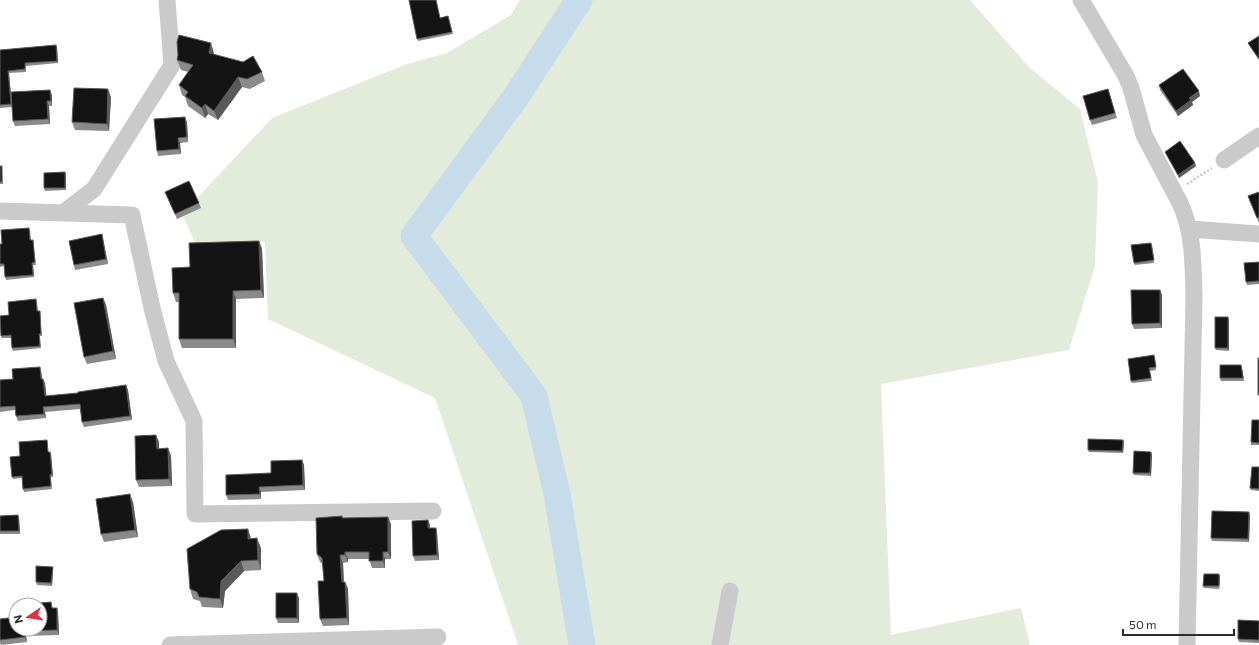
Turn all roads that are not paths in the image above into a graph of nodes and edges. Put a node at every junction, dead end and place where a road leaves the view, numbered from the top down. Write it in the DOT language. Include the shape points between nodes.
graph roads {
  1 [pos="167,0"];
  2 [pos="1081,0"];
  3 [pos="1259,136"];
  4 [pos="1224,160"];
  5 [pos="0,212"];
  6 [pos="63,213"];
  7 [pos="1190,229"];
  8 [pos="1259,234"];
  9 [pos="433,511"];
  10 [pos="730,591"];
  11 [pos="438,637"];
  12 [pos="170,645"];
  13 [pos="720,645"];
  14 [pos="1187,645"];
  1 -- 6 [label="street" via="172,65 94,189"];
  2 -- 7 [label="street" via="1126,76 1144,134 1185,214"];
  3 -- 4 [label="street"];
  5 -- 6 [label="street"];
  6 -- 9 [label="street" via="132,215 166,361 194,421 195,514"];
  7 -- 8 [label="street"];
  7 -- 14 [label="street" via="1194,297"];
  10 -- 13 [label="street"];
  11 -- 12 [label="street"];
}
